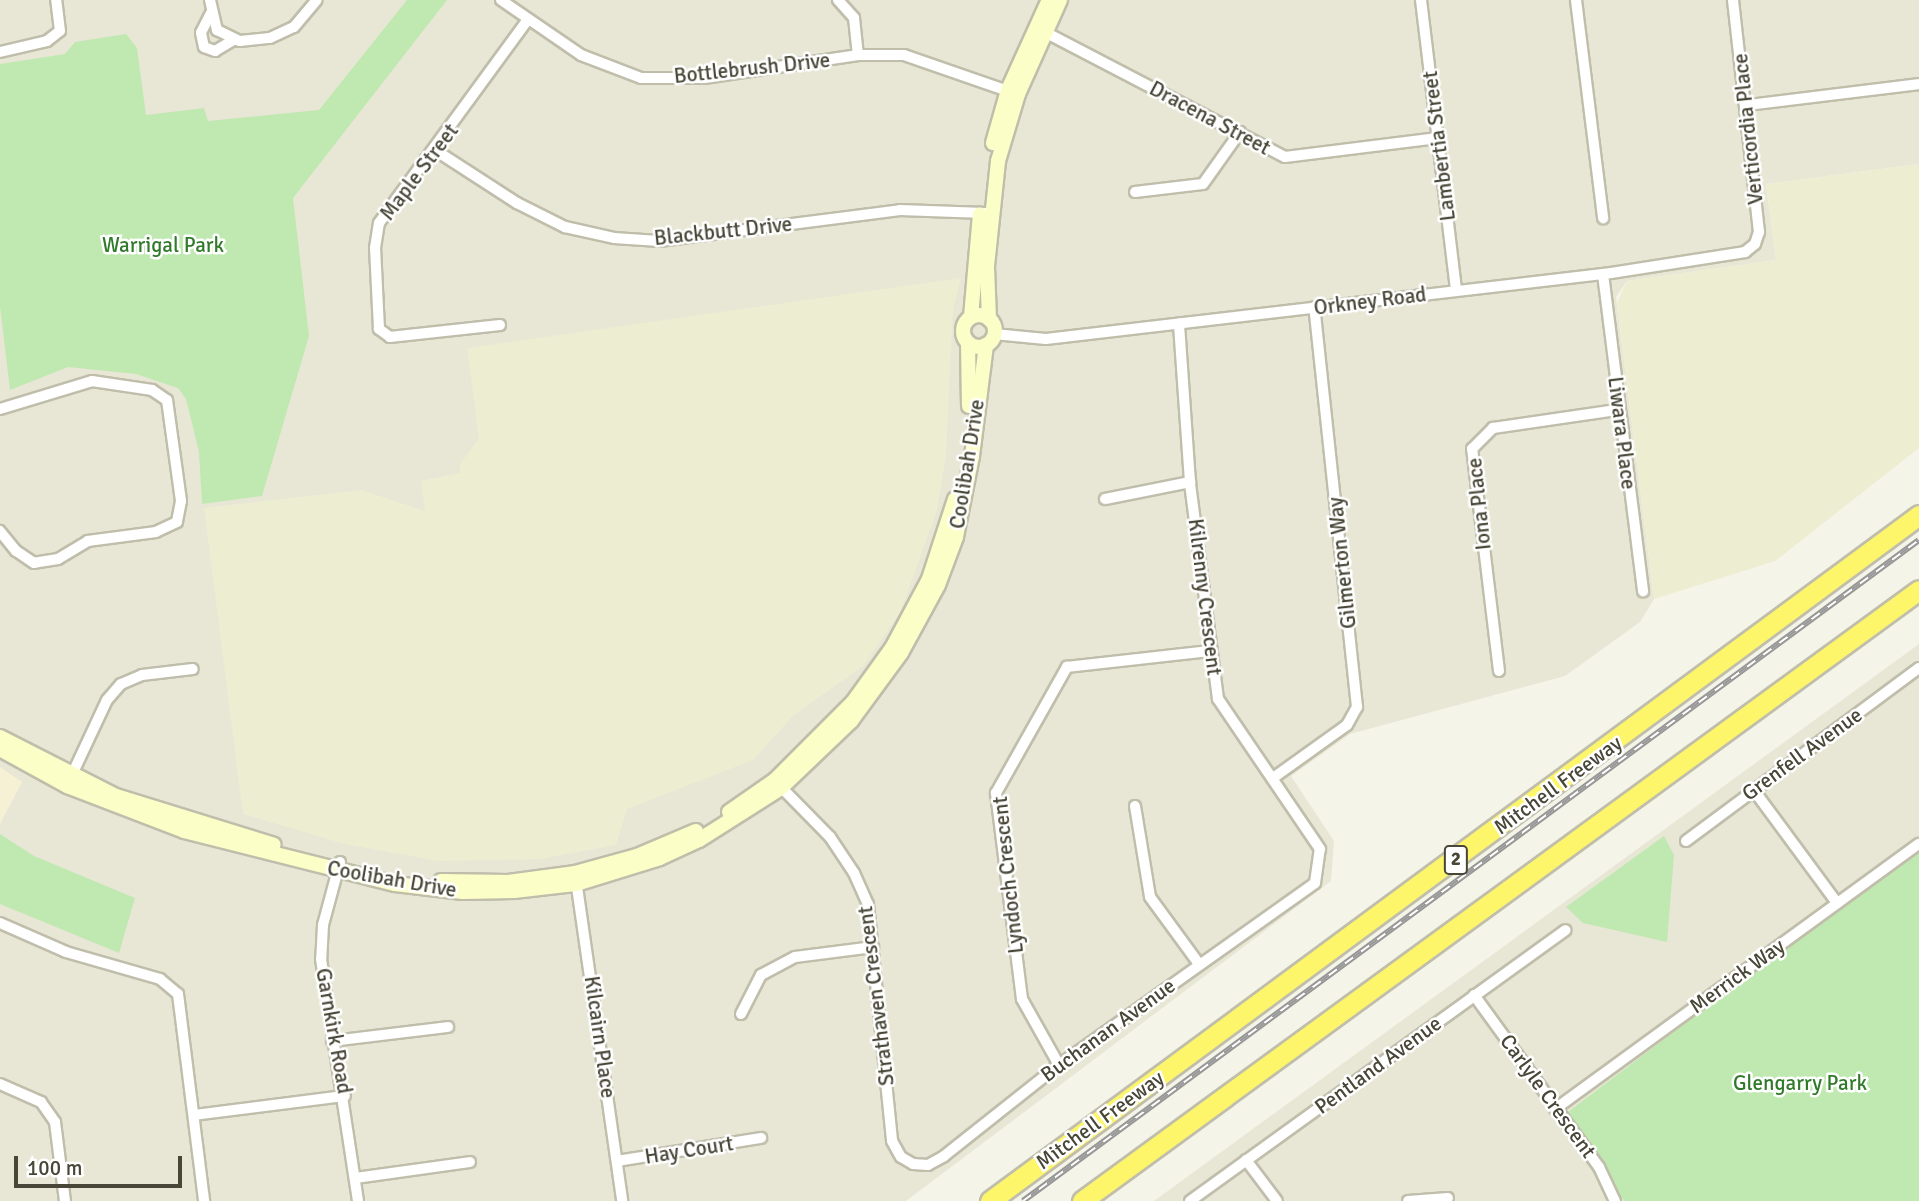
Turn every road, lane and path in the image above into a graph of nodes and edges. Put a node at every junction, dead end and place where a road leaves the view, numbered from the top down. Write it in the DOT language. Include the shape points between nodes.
graph roads {
  1 [pos="56,0"];
  2 [pos="210,0"];
  3 [pos="317,0"];
  4 [pos="501,0"];
  5 [pos="838,0"];
  6 [pos="1050,0"];
  7 [pos="1060,0"];
  8 [pos="1421,0"];
  9 [pos="1576,0"];
  10 [pos="1733,0"];
  11 [pos="211,13"];
  12 [pos="527,21"];
  13 [pos="1040,29"];
  14 [pos="233,40"];
  15 [pos="0,52"];
  16 [pos="858,55"];
  17 [pos="1919,84"];
  18 [pos="1013,92"];
  19 [pos="1748,105"];
  20 [pos="1240,132"];
  21 [pos="1438,138"];
  22 [pos="436,150"];
  23 [pos="1135,192"];
  24 [pos="985,212"];
  25 [pos="1603,218"];
  26 [pos="1745,253"];
  27 [pos="1603,274"];
  28 [pos="1456,291"];
  29 [pos="1314,307"];
  30 [pos="971,317"];
  31 [pos="989,319"];
  32 [pos="1179,323"];
  33 [pos="500,325"];
  34 [pos="990,339"];
  35 [pos="968,343"];
  36 [pos="0,409"];
  37 [pos="1618,410"];
  38 [pos="1190,482"];
  39 [pos="1105,499"];
  40 [pos="1919,515"];
  41 [pos="0,531"];
  42 [pos="1919,590"];
  43 [pos="1643,591"];
  44 [pos="1209,651"];
  45 [pos="1919,668"];
  46 [pos="193,669"];
  47 [pos="1499,671"];
  48 [pos="0,737"];
  49 [pos="0,749"];
  50 [pos="1273,778"];
  51 [pos="69,782"];
  52 [pos="778,784"];
  53 [pos="1753,789"];
  54 [pos="1136,806"];
  55 [pos="1686,841"];
  56 [pos="1919,844"];
  57 [pos="339,867"];
  58 [pos="575,879"];
  59 [pos="1315,883"];
  60 [pos="1837,903"];
  61 [pos="0,923"];
  62 [pos="1566,930"];
  63 [pos="873,947"];
  64 [pos="1199,964"];
  65 [pos="1474,995"];
  66 [pos="741,1014"];
  67 [pos="448,1027"];
  68 [pos="332,1041"];
  69 [pos="1059,1065"];
  70 [pos="0,1084"];
  71 [pos="345,1096"];
  72 [pos="1555,1109"];
  73 [pos="194,1115"];
  74 [pos="761,1139"];
  75 [pos="901,1157"];
  76 [pos="1246,1160"];
  77 [pos="617,1161"];
  78 [pos="470,1162"];
  79 [pos="355,1178"];
  80 [pos="1448,1198"];
  81 [pos="65,1201"];
  82 [pos="204,1201"];
  83 [pos="358,1201"];
  84 [pos="622,1201"];
  85 [pos="990,1201"];
  86 [pos="1082,1201"];
  87 [pos="1190,1201"];
  88 [pos="1277,1201"];
  89 [pos="1408,1201"];
  90 [pos="1615,1201"];
  1 -- 15 [label="street" via="60,31 47,41"];
  2 -- 11 [label="street"];
  3 -- 14 [label="street" via="295,27 270,38"];
  4 -- 12 [label="street, Bottlebrush Drive"];
  5 -- 16 [label="street" via="854,18"];
  6 -- 13 [label="main road"];
  7 -- 13 [label="main road"];
  8 -- 21 [label="street, Lambertia Street"];
  9 -- 25 [label="street"];
  10 -- 19 [label="street, Verticordia Place"];
  11 -- 14 [label="street" via="217,30"];
  11 -- 14 [label="street" via="201,33 204,47 215,51"];
  12 -- 16 [label="street, Bottlebrush Drive" via="581,55 642,78 704,78"];
  12 -- 22 [label="street, Maple Street"];
  13 -- 18 [label="main road"];
  13 -- 20 [label="street, Dracena Street"];
  16 -- 18 [label="street, Bottlebrush Drive" via="918,57"];
  17 -- 19 [label="street"];
  18 -- 24 [label="main road" via="989,156"];
  19 -- 26 [label="street, Verticordia Place" via="1759,232"];
  20 -- 21 [label="street, Dracena Street" via="1285,157"];
  20 -- 23 [label="street" via="1203,184"];
  21 -- 28 [label="street, Lambertia Street"];
  22 -- 24 [label="street, Blackbutt Drive" via="565,228 614,238 659,241 900,209"];
  22 -- 33 [label="street, Maple Street" via="379,223 375,248 379,328 390,337"];
  24 -- 30 [label="main road"];
  24 -- 31 [label="main road"];
  26 -- 27 [label="street, Orkney Road"];
  27 -- 28 [label="street, Orkney Road"];
  27 -- 37 [label="street, Liwara Place"];
  28 -- 29 [label="street, Orkney Road"];
  29 -- 32 [label="street, Orkney Road"];
  29 -- 50 [label="street, Gilmerton Way" via="1357,707 1347,724"];
  30 -- 31 [label="main road"];
  30 -- 35 [label="main road, Coolibah Drive" via="964,328"];
  31 -- 34 [label="main road"];
  32 -- 34 [label="street, Orkney Road" via="1046,339"];
  32 -- 38 [label="street, Kilrenny Crescent"];
  34 -- 35 [label="main road"];
  34 -- 52 [label="main road, Coolibah Drive" via="968,484 956,537 938,585 901,653 867,700"];
  35 -- 52 [label="main road, Coolibah Drive" via="969,408 959,482 929,579 892,648 853,702"];
  36 -- 41 [label="street" via="92,381 152,390 167,400 181,500 177,522 156,532 88,541 58,559 34,563 16,551"];
  37 -- 43 [label="street, Liwara Place"];
  37 -- 47 [label="street, Iona Place" via="1493,428 1472,449"];
  38 -- 39 [label="street"];
  38 -- 44 [label="street, Kilrenny Crescent"];
  40 -- 85 [label="highway, Mitchell Freeway / 2"];
  42 -- 86 [label="highway"];
  44 -- 50 [label="street, Kilrenny Crescent" via="1219,699"];
  44 -- 69 [label="street, Lyndoch Crescent" via="1067,667 996,793 1022,999"];
  45 -- 53 [label="street, Grenfell Avenue"];
  46 -- 51 [label="street" via="142,675 121,684 107,700"];
  48 -- 51 [label="main road, Coolibah Drive"];
  49 -- 51 [label="main road, Coolibah Drive"];
  50 -- 59 [label="street, Kilrenny Crescent" via="1320,849"];
  51 -- 57 [label="main road, Coolibah Drive"];
  52 -- 58 [label="main road, Coolibah Drive" via="670,843"];
  52 -- 63 [label="street, Strathaven Crescent" via="830,837 854,873 868,904"];
  53 -- 55 [label="street, Grenfell Avenue"];
  53 -- 60 [label="street"];
  54 -- 64 [label="street" via="1150,897"];
  56 -- 60 [label="street, Merrick Way"];
  57 -- 58 [label="main road, Coolibah Drive" via="450,882"];
  57 -- 68 [label="street, Garnkirk Road" via="321,942"];
  58 -- 77 [label="street, Kilcairn Place"];
  59 -- 64 [label="street, Buchanan Avenue"];
  60 -- 72 [label="street, Merrick Way"];
  61 -- 73 [label="street" via="66,951 160,979 178,994"];
  62 -- 65 [label="street, Pentland Avenue"];
  63 -- 66 [label="street" via="795,957 761,975"];
  63 -- 75 [label="street, Strathaven Crescent" via="892,1141"];
  64 -- 69 [label="street, Buchanan Avenue"];
  65 -- 72 [label="street, Carlyle Crescent"];
  65 -- 76 [label="street, Pentland Avenue"];
  67 -- 68 [label="street"];
  68 -- 71 [label="street, Garnkirk Road"];
  69 -- 75 [label="street, Buchanan Avenue" via="944,1156 928,1165"];
  70 -- 81 [label="street" via="41,1102 55,1122"];
  71 -- 73 [label="street"];
  71 -- 79 [label="street, Garnkirk Road"];
  72 -- 90 [label="street, Carlyle Crescent" via="1599,1167"];
  73 -- 82 [label="street"];
  74 -- 77 [label="street, Hay Court"];
  76 -- 87 [label="street, Pentland Avenue"];
  76 -- 88 [label="street"];
  77 -- 84 [label="street, Kilcairn Place"];
  78 -- 79 [label="street"];
  79 -- 83 [label="street, Garnkirk Road"];
  80 -- 89 [label="street"];
}
